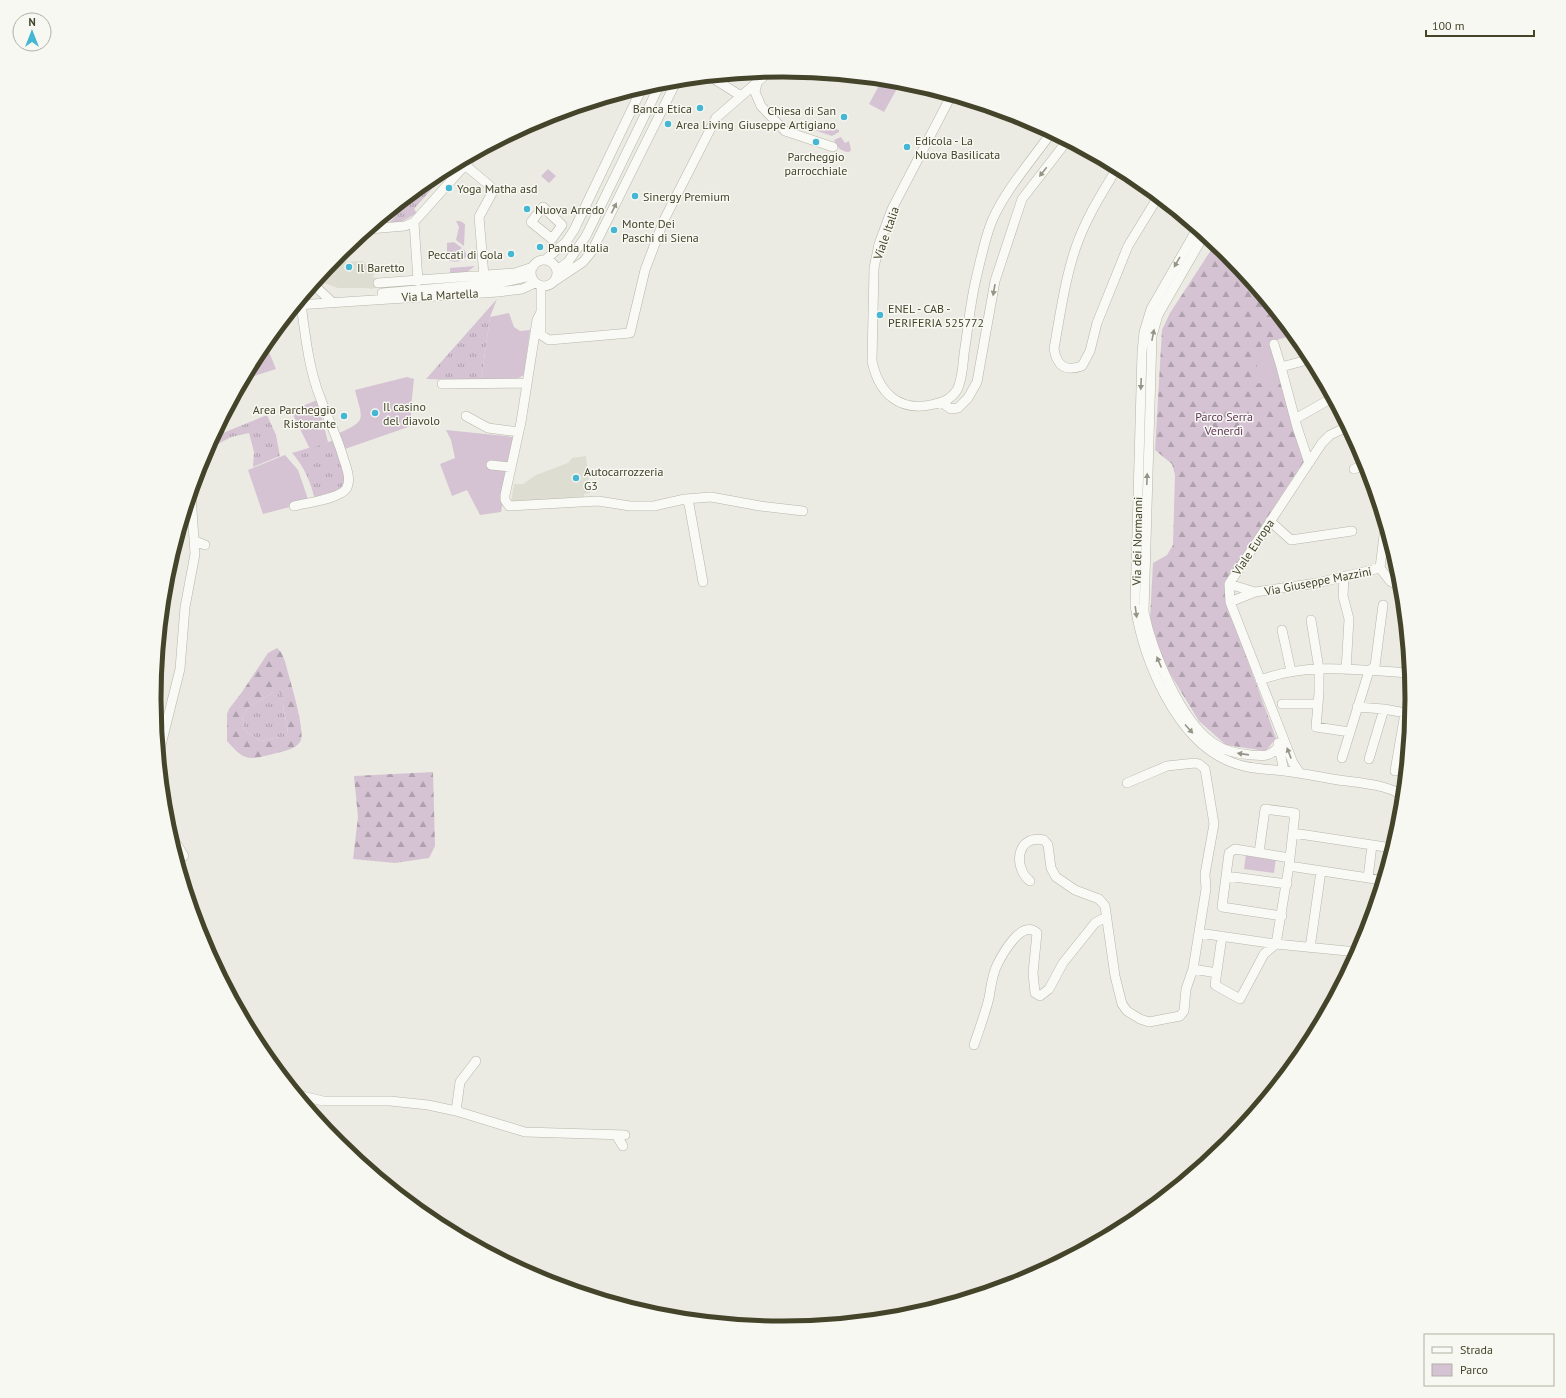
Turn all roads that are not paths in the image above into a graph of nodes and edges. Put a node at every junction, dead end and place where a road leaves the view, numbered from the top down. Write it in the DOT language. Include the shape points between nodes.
graph roads {
  1 [pos="762,78"];
  2 [pos="717,81"];
  3 [pos="756,83"];
  4 [pos="726,86"];
  5 [pos="674,87"];
  6 [pos="657,90"];
  7 [pos="639,94"];
  8 [pos="740,96"];
  9 [pos="949,100"];
  10 [pos="724,110"];
  11 [pos="1049,137"];
  12 [pos="1064,144"];
  13 [pos="833,148"];
  14 [pos="465,165"];
  15 [pos="1114,173"];
  16 [pos="1155,201"];
  17 [pos="414,222"];
  18 [pos="376,228"];
  19 [pos="1195,233"];
  20 [pos="1202,239"];
  21 [pos="576,251"];
  22 [pos="545,260"];
  23 [pos="583,262"];
  24 [pos="561,271"];
  25 [pos="484,276"];
  26 [pos="535,278"];
  27 [pos="418,281"];
  28 [pos="378,282"];
  29 [pos="316,287"];
  30 [pos="332,302"];
  31 [pos="302,305"];
  32 [pos="300,308"];
  33 [pos="541,312"];
  34 [pos="1274,344"];
  35 [pos="1305,361"];
  36 [pos="1281,367"];
  37 [pos="526,383"];
  38 [pos="442,384"];
  39 [pos="1328,400"];
  40 [pos="941,402"];
  41 [pos="466,416"];
  42 [pos="1295,419"];
  43 [pos="1343,429"];
  44 [pos="519,432"];
  45 [pos="1309,463"];
  46 [pos="491,465"];
  47 [pos="1360,466"];
  48 [pos="512,467"];
  49 [pos="1354,469"];
  50 [pos="686,499"];
  51 [pos="192,506"];
  52 [pos="294,506"];
  53 [pos="803,511"];
  54 [pos="1270,521"];
  55 [pos="1352,531"];
  56 [pos="1384,537"];
  57 [pos="195,541"];
  58 [pos="206,545"];
  59 [pos="1380,568"];
  60 [pos="1344,578"];
  61 [pos="703,582"];
  62 [pos="1229,584"];
  63 [pos="1394,584"];
  64 [pos="1256,592"];
  65 [pos="1230,602"];
  66 [pos="1383,605"];
  67 [pos="1311,620"];
  68 [pos="1282,630"];
  69 [pos="1319,669"];
  70 [pos="1346,670"];
  71 [pos="1291,671"];
  72 [pos="1369,671"];
  73 [pos="1404,674"];
  74 [pos="1260,680"];
  75 [pos="1282,704"];
  76 [pos="1318,704"];
  77 [pos="1357,707"];
  78 [pos="1384,709"];
  79 [pos="1405,712"];
  80 [pos="1404,730"];
  81 [pos="1280,732"];
  82 [pos="1350,732"];
  83 [pos="162,741"];
  84 [pos="1278,747"];
  85 [pos="1342,758"];
  86 [pos="1369,759"];
  87 [pos="1284,771"];
  88 [pos="1395,771"];
  89 [pos="1300,773"];
  90 [pos="1126,783"];
  91 [pos="1398,793"];
  92 [pos="1292,833"];
  93 [pos="1372,845"];
  94 [pos="1387,847"];
  95 [pos="179,849"];
  96 [pos="1259,852"];
  97 [pos="184,856"];
  98 [pos="1290,862"];
  99 [pos="1321,871"];
  100 [pos="1226,876"];
  101 [pos="1368,878"];
  102 [pos="1378,879"];
  103 [pos="1030,882"];
  104 [pos="1287,884"];
  105 [pos="1282,916"];
  106 [pos="1107,920"];
  107 [pos="1199,933"];
  108 [pos="1222,936"];
  109 [pos="1276,944"];
  110 [pos="1310,948"];
  111 [pos="1351,952"];
  112 [pos="1193,969"];
  113 [pos="1216,973"];
  114 [pos="974,1045"];
  115 [pos="476,1061"];
  116 [pos="305,1097"];
  117 [pos="456,1111"];
  118 [pos="623,1146"];
  1 -- 3 [label="street"];
  2 -- 4 [label="street"];
  3 -- 8 [label="street"];
  3 -- 13 [label="street" via="761,106 785,131"];
  4 -- 8 [label="street"];
  4 -- 10 [label="street" via="728,100"];
  23 -- 5 [label="street, one-way" via="592,251"];
  6 -- 21 [label="street" via="586,236"];
  7 -- 22 [label="street" via="574,230 566,242"];
  8 -- 10 [label="street"];
  9 -- 40 [label="street, Viale Italia" via="892,209 879,244 874,268 872,305 872,361 880,385 901,404 919,406"];
  10 -- 33 [label="street" via="716,118 664,220 645,270 630,333 549,340 541,335"];
  11 -- 40 [label="street, Viale Italia" via="1003,200 990,226 975,280 962,372 957,389 948,399"];
  12 -- 40 [label="street, Viale Italia, one-way" via="1022,199 995,281 977,382 968,398 958,408 951,409"];
  14 -- 17 [label="street"];
  14 -- 25 [label="street" via="490,186 492,193 479,217"];
  15 -- 16 [label="street" via="1089,216 1076,247 1066,286 1054,349 1065,368 1082,366 1086,360 1097,323 1128,246"];
  17 -- 18 [label="street" via="405,226"];
  17 -- 27 [label="street"];
  19 -- 87 [label="street, Via dei Normanni, one-way" via="1151,309 1144,332 1135,605 1138,628 1152,667 1173,708 1186,727 1205,747 1232,763"];
  84 -- 20 [label="street, Via dei Normanni, one-way" via="1267,756 1227,751 1212,743 1184,709 1163,673 1144,612 1152,336 1158,315"];
  21 -- 23 [label="street"];
  21 -- 24 [label="street"];
  22 -- 24 [label="street" via="552,262"];
  22 -- 26 [label="street" via="537,262"];
  23 -- 24 [label="street"];
  24 -- 26 [label="street" via="556,280 547,286"];
  25 -- 26 [label="street" via="515,273"];
  25 -- 27 [label="street"];
  26 -- 30 [label="street, Via La Martella" via="522,289 498,292"];
  26 -- 33 [label="street"];
  27 -- 28 [label="street"];
  29 -- 30 [label="street"];
  30 -- 31 [label="street, Via La Martella"];
  32 -- 52 [label="street" via="318,392 336,435 348,481 346,489 336,496"];
  33 -- 37 [label="street" via="532,332"];
  34 -- 36 [label="street"];
  35 -- 36 [label="street"];
  36 -- 42 [label="street"];
  37 -- 38 [label="street" via="477,386"];
  37 -- 44 [label="street"];
  39 -- 42 [label="street"];
  41 -- 44 [label="street" via="488,428"];
  42 -- 45 [label="street"];
  43 -- 45 [label="street, Viale Europa" via="1330,435"];
  44 -- 48 [label="street"];
  45 -- 54 [label="street, Viale Europa"];
  46 -- 48 [label="street"];
  47 -- 49 [label="street"];
  48 -- 50 [label="street" via="510,491 506,500 509,506 570,507 598,501 630,506 654,506"];
  50 -- 53 [label="street" via="711,497 783,511"];
  50 -- 61 [label="street"];
  51 -- 57 [label="street"];
  54 -- 55 [label="street" via="1291,540"];
  54 -- 62 [label="street, Viale Europa"];
  56 -- 59 [label="street"];
  57 -- 58 [label="street"];
  57 -- 83 [label="street" via="196,561 185,607 180,668"];
  59 -- 60 [label="street, Via Giuseppe Mazzini"];
  59 -- 63 [label="street"];
  60 -- 64 [label="street, Via Giuseppe Mazzini"];
  60 -- 70 [label="street" via="1343,596 1350,619"];
  62 -- 64 [label="street"];
  62 -- 65 [label="street, Viale Europa"];
  64 -- 65 [label="street"];
  65 -- 74 [label="street, Viale Europa"];
  66 -- 72 [label="street" via="1375,666"];
  67 -- 69 [label="street"];
  68 -- 71 [label="street"];
  69 -- 70 [label="street"];
  69 -- 71 [label="street"];
  69 -- 76 [label="street"];
  70 -- 72 [label="street"];
  71 -- 74 [label="street"];
  72 -- 73 [label="street"];
  72 -- 77 [label="street"];
  74 -- 81 [label="street, Viale Europa"];
  75 -- 76 [label="street"];
  76 -- 82 [label="street" via="1316,727"];
  77 -- 78 [label="street"];
  77 -- 82 [label="street"];
  78 -- 79 [label="street"];
  78 -- 86 [label="street"];
  80 -- 88 [label="street"];
  81 -- 84 [label="street"];
  89 -- 81 [label="street, Viale Europa, one-way"];
  82 -- 85 [label="street"];
  84 -- 87 [label="street"];
  87 -- 89 [label="street, Via dei Normanni"];
  89 -- 91 [label="street" via="1382,786"];
  90 -- 107 [label="street" via="1167,766 1195,763 1205,769 1214,824 1205,874 1206,889"];
  92 -- 93 [label="street"];
  92 -- 96 [label="street" via="1294,813 1266,809"];
  92 -- 98 [label="street"];
  93 -- 94 [label="street"];
  93 -- 101 [label="street"];
  95 -- 97 [label="street"];
  96 -- 98 [label="street"];
  96 -- 100 [label="street" via="1235,849 1229,853"];
  98 -- 99 [label="street"];
  98 -- 104 [label="street"];
  99 -- 101 [label="street"];
  99 -- 110 [label="street"];
  100 -- 104 [label="street"];
  100 -- 105 [label="street" via="1222,907"];
  101 -- 102 [label="street"];
  103 -- 106 [label="street" via="1022,870 1020,849 1030,841 1044,840 1048,845 1053,873 1075,890 1103,902"];
  104 -- 105 [label="street"];
  105 -- 109 [label="street"];
  106 -- 112 [label="street" via="1122,1004 1127,1011 1140,1019 1154,1021 1176,1018 1183,1014 1186,989"];
  106 -- 114 [label="street" via="1098,920 1089,930 1063,963 1049,989 1040,996 1035,993 1033,984 1037,933 1025,930 1014,938 996,966"];
  107 -- 108 [label="street"];
  107 -- 112 [label="street"];
  108 -- 109 [label="street"];
  108 -- 113 [label="street"];
  109 -- 110 [label="street"];
  109 -- 113 [label="street" via="1264,954 1240,999 1215,985"];
  110 -- 111 [label="street"];
  112 -- 113 [label="street"];
  115 -- 117 [label="street" via="460,1082"];
  116 -- 117 [label="street" via="323,1101 401,1100"];
  117 -- 118 [label="street" via="525,1132 621,1135"];
}
